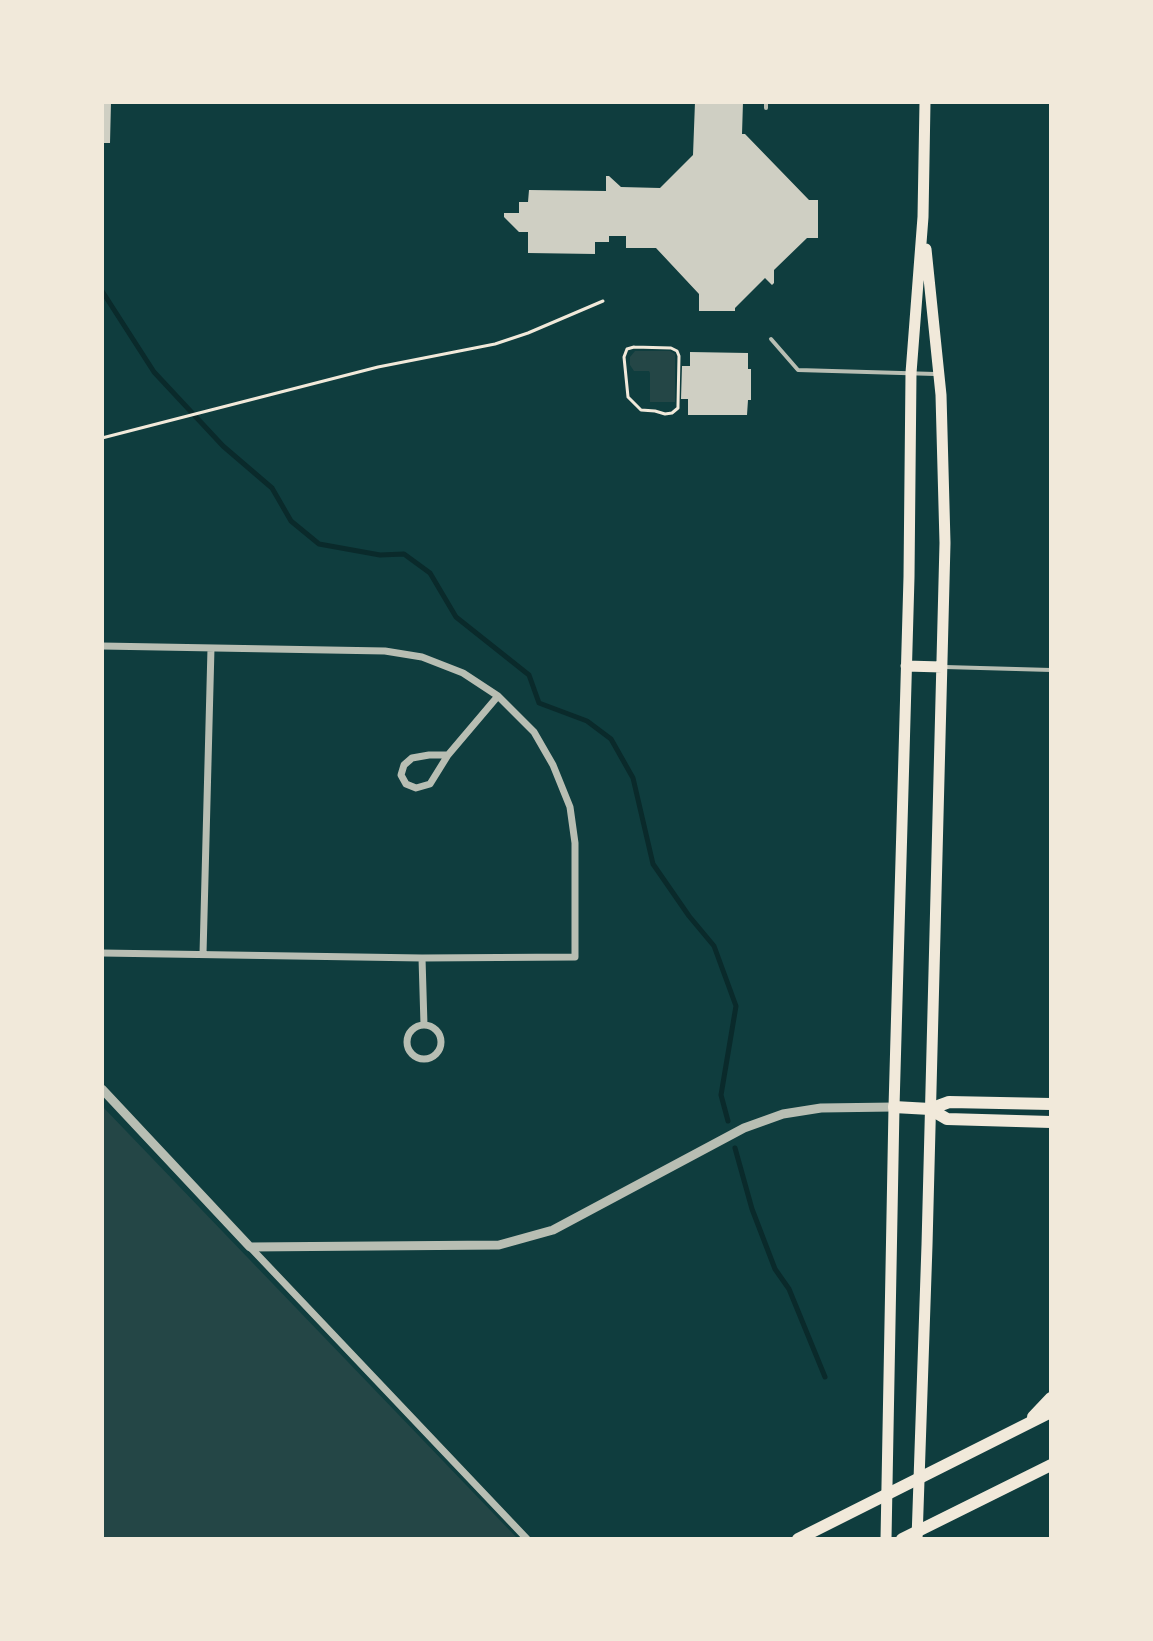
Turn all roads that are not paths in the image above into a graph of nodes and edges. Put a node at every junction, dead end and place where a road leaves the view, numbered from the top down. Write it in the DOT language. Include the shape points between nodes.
graph roads {
  1 [pos="925,102"];
  2 [pos="923,217"];
  3 [pos="771,339"];
  4 [pos="911,373"];
  5 [pos="939,374"];
  6 [pos="102,646"];
  7 [pos="211,648"];
  8 [pos="906,666"];
  9 [pos="942,667"];
  10 [pos="1051,670"];
  11 [pos="498,696"];
  12 [pos="448,755"];
  13 [pos="102,953"];
  14 [pos="203,954"];
  15 [pos="422,958"];
  16 [pos="424,1025"];
  17 [pos="102,1089"];
  18 [pos="1051,1104"];
  19 [pos="894,1107"];
  20 [pos="930,1109"];
  21 [pos="1051,1122"];
  22 [pos="250,1247"];
  23 [pos="1051,1398"];
  24 [pos="1051,1412"];
  25 [pos="1025,1425"];
  26 [pos="1051,1465"];
  27 [pos="527,1539"];
  28 [pos="798,1539"];
  29 [pos="886,1539"];
  30 [pos="902,1539"];
  31 [pos="917,1539"];
  1 -- 2 [label="main road"];
  2 -- 4 [label="main road"];
  2 -- 5 [label="main road"];
  3 -- 4 [label="lane" via="798,370"];
  4 -- 5 [label="lane"];
  4 -- 8 [label="main road"];
  5 -- 9 [label="main road" via="945,543"];
  6 -- 7 [label="street"];
  7 -- 11 [label="street" via="385,651 422,657 463,673"];
  7 -- 14 [label="street"];
  8 -- 9 [label="main road"];
  8 -- 19 [label="main road"];
  9 -- 10 [label="lane"];
  9 -- 20 [label="main road"];
  11 -- 12 [label="street"];
  11 -- 15 [label="street" via="534,732 570,807 575,957"];
  12 -- 12 [label="street" via="412,758 401,775 416,788 430,784"];
  13 -- 14 [label="street"];
  14 -- 15 [label="street"];
  15 -- 16 [label="street"];
  16 -- 16 [label="street" via="435,1029 440,1040 436,1053 425,1058 414,1056 407,1046 409,1033"];
  17 -- 22 [label="street"];
  18 -- 20 [label="highway" via="949,1102"];
  19 -- 20 [label="highway"];
  19 -- 22 [label="street" via="783,1114 744,1128 553,1230 499,1245"];
  19 -- 29 [label="main road"];
  20 -- 21 [label="highway" via="947,1119"];
  20 -- 31 [label="main road"];
  22 -- 27 [label="street"];
  23 -- 25 [label="highway"];
  24 -- 25 [label="highway"];
  25 -- 28 [label="highway"];
  26 -- 30 [label="highway"];
}
